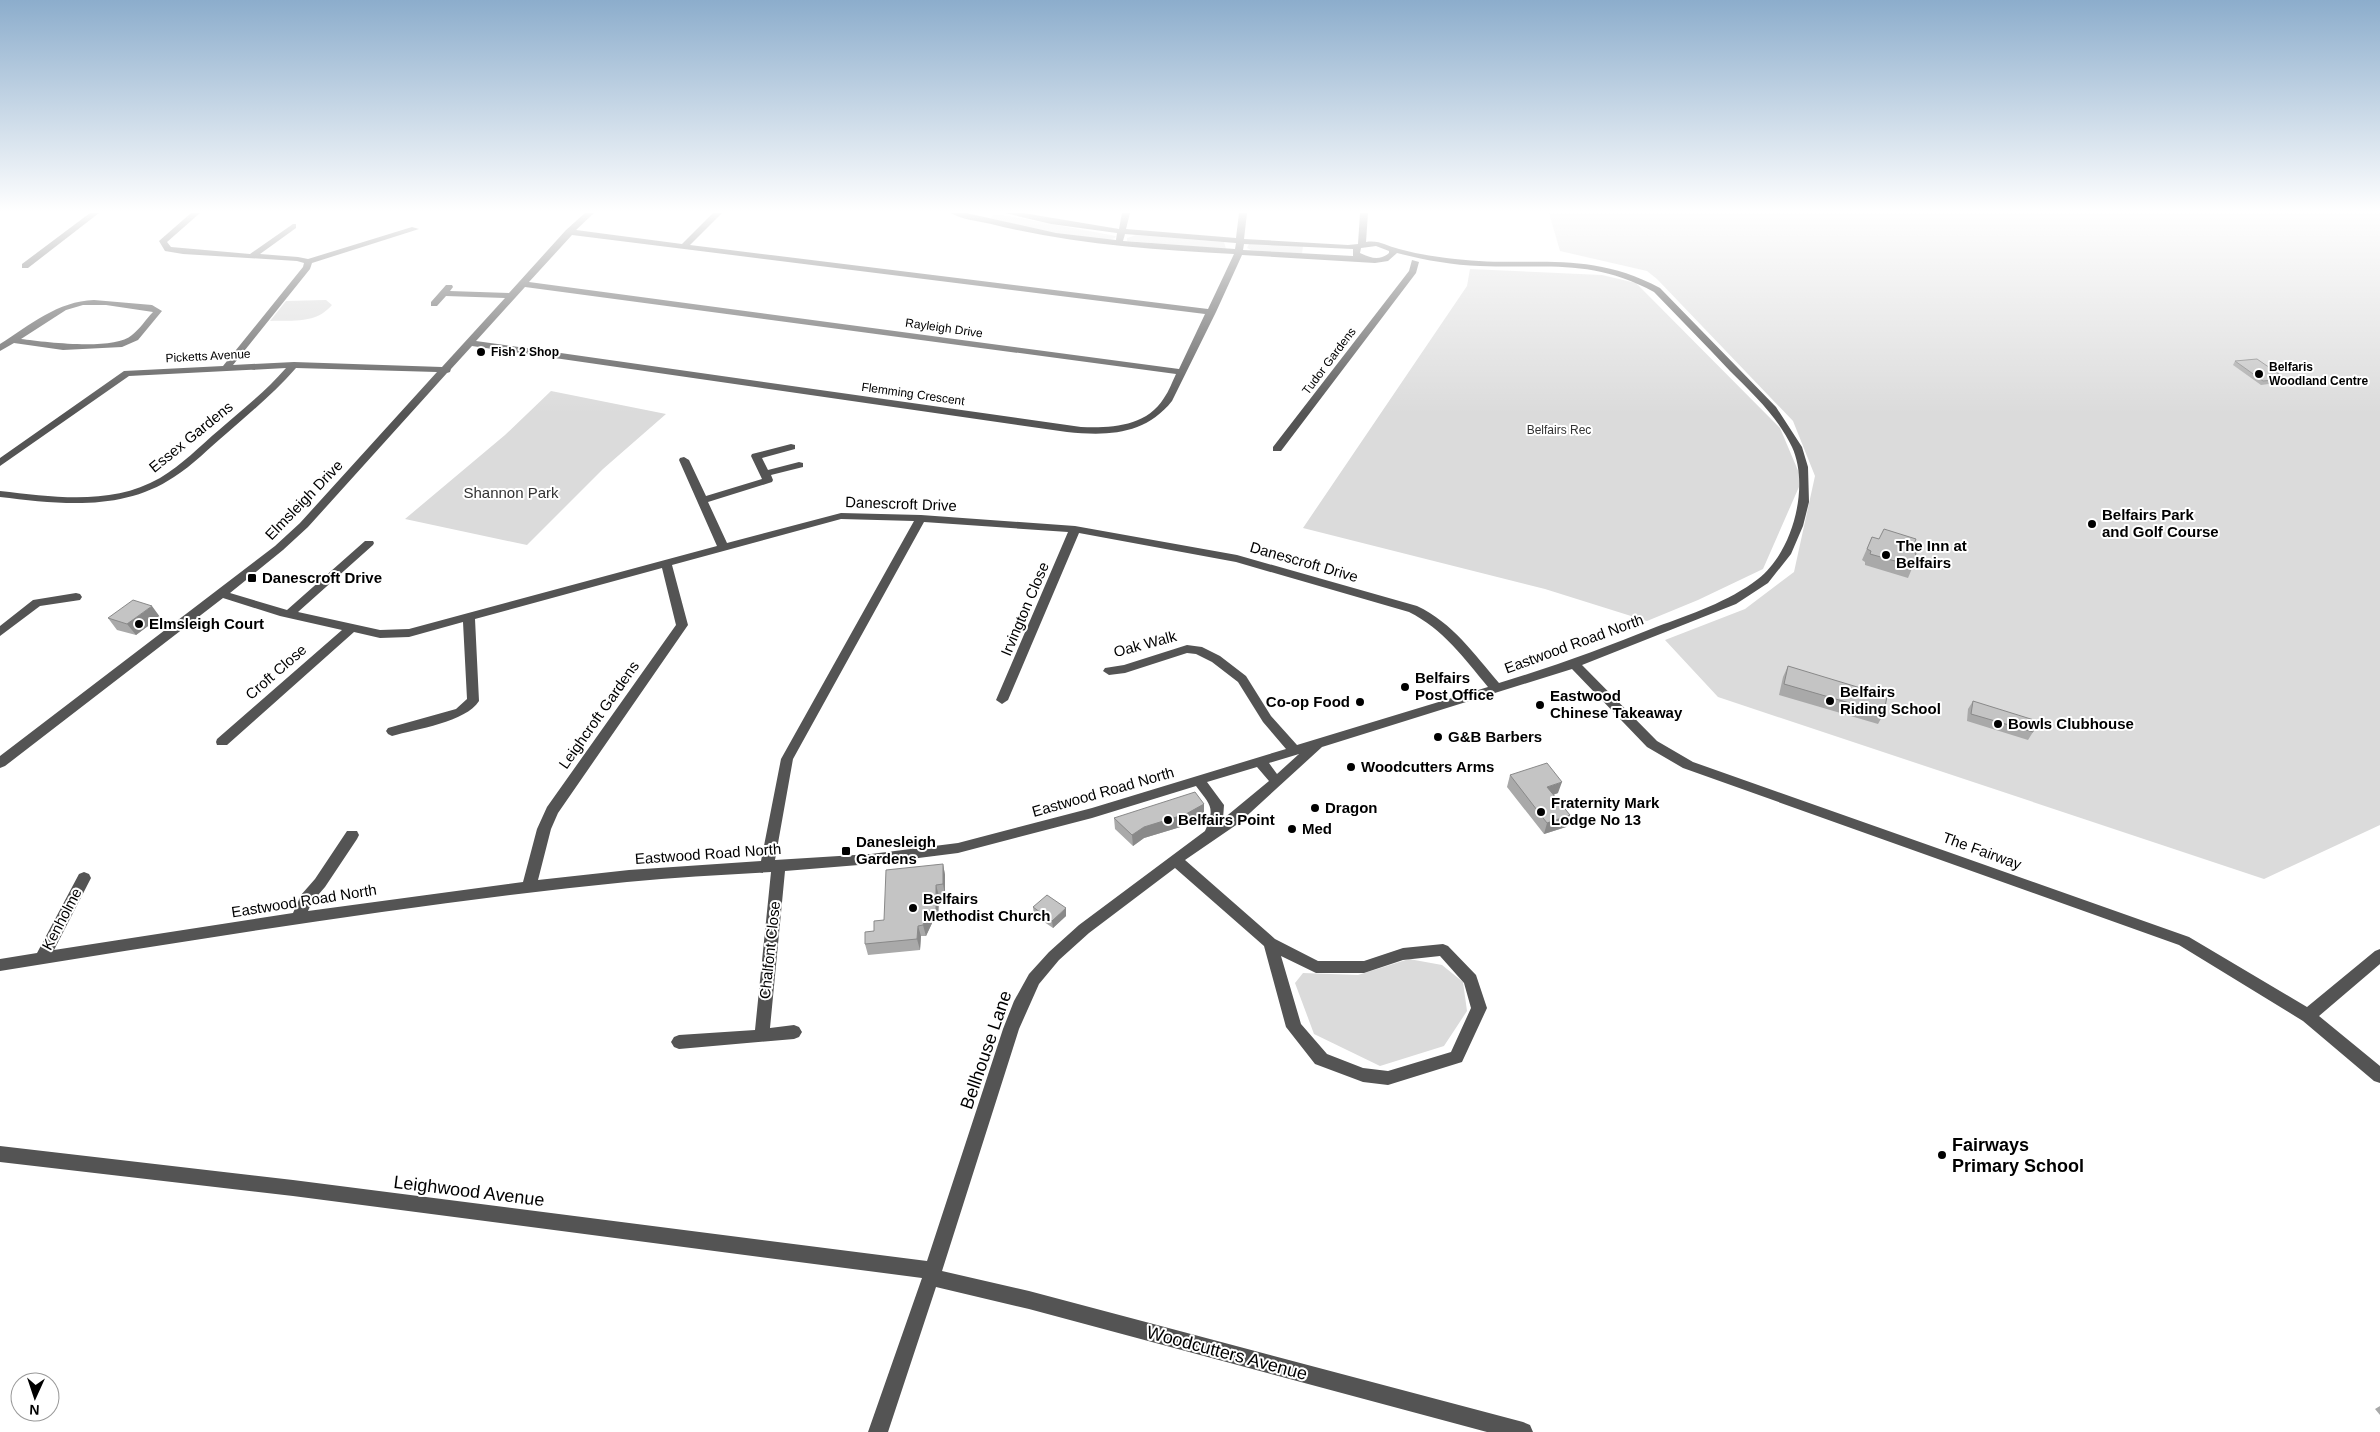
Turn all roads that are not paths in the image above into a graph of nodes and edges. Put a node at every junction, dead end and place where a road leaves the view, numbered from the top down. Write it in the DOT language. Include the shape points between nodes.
graph roads {
  1 [pos="297,280"];
  2 [pos="526,280"];
  3 [pos="959,280"];
  4 [pos="1226,280"];
  5 [pos="1406,280"];
  6 [pos="1637,280"];
  7 [pos="522,284"];
  8 [pos="452,285"];
  9 [pos="444,292"];
  10 [pos="512,296"];
  11 [pos="434,304"];
  12 [pos="1212,312"];
  13 [pos="12,340"];
  14 [pos="471,343"];
  15 [pos="0,348"];
  16 [pos="294,365"];
  17 [pos="226,368"];
  18 [pos="446,370"];
  19 [pos="1183,372"];
  20 [pos="791,447"];
  21 [pos="1277,449"];
  22 [pos="0,454"];
  23 [pos="11,455"];
  24 [pos="684,460"];
  25 [pos="0,464"];
  26 [pos="799,465"];
  27 [pos="764,474"];
  28 [pos="0,494"];
  29 [pos="702,501"];
  30 [pos="921,518"];
  31 [pos="1075,529"];
  32 [pos="370,543"];
  33 [pos="723,547"];
  34 [pos="666,562"];
  35 [pos="221,594"];
  36 [pos="76,597"];
  37 [pos="289,614"];
  38 [pos="469,616"];
  39 [pos="351,628"];
  40 [pos="0,632"];
  41 [pos="1574,664"];
  42 [pos="1108,671"];
  43 [pos="1497,689"];
  44 [pos="1002,700"];
  45 [pos="392,731"];
  46 [pos="222,742"];
  47 [pos="1322,742"];
  48 [pos="1295,751"];
  49 [pos="1,761"];
  50 [pos="1260,762"];
  51 [pos="1199,781"];
  52 [pos="1276,781"];
  53 [pos="1219,808"];
  54 [pos="1245,809"];
  55 [pos="1210,834"];
  56 [pos="352,835"];
  57 [pos="1176,860"];
  58 [pos="773,865"];
  59 [pos="84,878"];
  60 [pos="529,887"];
  61 [pos="298,918"];
  62 [pos="1270,943"];
  63 [pos="2380,955"];
  64 [pos="41,960"];
  65 [pos="0,965"];
  66 [pos="2308,1016"];
  67 [pos="794,1032"];
  68 [pos="762,1036"];
  69 [pos="679,1042"];
  70 [pos="2380,1076"];
  71 [pos="0,1154"];
  72 [pos="932,1274"];
  73 [pos="878,1432"];
  74 [pos="1522,1432"];
  1 -- 17 [label="street"];
  2 -- 7 [label="street, Elmsleigh Drive"];
  3 -- 12 [label="street"];
  4 -- 12 [label="street, Flemming Crescent"];
  5 -- 21 [label="street, Tudor Gardens"];
  6 -- 41 [label="street, Eastwood Road North" via="1658,290 1773,409 1797,447 1803,466 1804,502 1798,526 1785,554 1764,580 1732,601"];
  7 -- 10 [label="street, Elmsleigh Drive"];
  7 -- 19 [label="street, Rayleigh Drive"];
  8 -- 9 [label="street"];
  9 -- 10 [label="street"];
  9 -- 11 [label="street"];
  10 -- 14 [label="street, Elmsleigh Drive"];
  12 -- 19 [label="street, Flemming Crescent"];
  13 -- 13 [label="street" via="63,348 122,344 135,338 158,311 73,303"];
  13 -- 15 [label="street"];
  14 -- 18 [label="street, Elmsleigh Drive"];
  14 -- 19 [label="street, Flemming Crescent" via="1091,432 1131,427 1149,420 1162,411"];
  16 -- 17 [label="street, Picketts Avenue"];
  16 -- 18 [label="street, Picketts Avenue"];
  16 -- 28 [label="street, Essex Gardens" via="268,393 191,460 150,488 89,501"];
  17 -- 23 [label="street, Picketts Avenue" via="127,373"];
  18 -- 35 [label="street, Elmsleigh Drive" via="304,525"];
  20 -- 27 [label="street" via="756,456"];
  22 -- 23 [label="street"];
  23 -- 25 [label="street, Picketts Avenue"];
  24 -- 29 [label="street"];
  26 -- 27 [label="street"];
  27 -- 29 [label="street" via="768,480"];
  29 -- 33 [label="street"];
  30 -- 31 [label="street, Danescroft Drive"];
  30 -- 33 [label="street, Danescroft Drive" via="841,516"];
  30 -- 58 [label="street" via="786,759"];
  31 -- 43 [label="street, Danescroft Drive" via="1237,559 1413,609 1441,624"];
  31 -- 44 [label="street, Irvington Close"];
  32 -- 37 [label="street"];
  33 -- 34 [label="street, Danescroft Drive"];
  34 -- 38 [label="street, Danescroft Drive"];
  34 -- 60 [label="street, Leighcroft Gardens" via="682,625 552,811"];
  35 -- 37 [label="street, Danescroft Drive"];
  35 -- 49 [label="street, Elmsleigh Drive"];
  36 -- 40 [label="street" via="37,603"];
  37 -- 39 [label="street, Danescroft Drive"];
  38 -- 39 [label="street, Danescroft Drive" via="409,632 380,634"];
  38 -- 45 [label="street" via="473,701 460,712"];
  39 -- 46 [label="street, Croft Close"];
  41 -- 43 [label="street, Eastwood Road North"];
  41 -- 66 [label="street, The Fairway" via="1652,744 1688,765 2184,941"];
  42 -- 48 [label="street, Oak Walk" via="1125,669 1188,649 1198,650 1242,679 1267,719"];
  43 -- 47 [label="street, Eastwood Road North"];
  47 -- 48 [label="street, Eastwood Road North"];
  47 -- 52 [label="street, Bellhouse Lane"];
  48 -- 50 [label="street, Eastwood Road North"];
  50 -- 51 [label="street, Eastwood Road North"];
  50 -- 52 [label="street"];
  51 -- 53 [label="street"];
  51 -- 58 [label="street, Eastwood Road North" via="1092,814 958,848"];
  52 -- 54 [label="street, Bellhouse Lane"];
  53 -- 54 [label="street"];
  53 -- 55 [label="street" via="1219,816"];
  54 -- 55 [label="street, Bellhouse Lane"];
  55 -- 57 [label="street, Bellhouse Lane"];
  56 -- 61 [label="street" via="306,899"];
  57 -- 62 [label="street"];
  57 -- 72 [label="street, Bellhouse Lane" via="1084,929 1034,979 1011,1029"];
  58 -- 60 [label="street, Eastwood Road North"];
  58 -- 68 [label="street, Chalfont Close"];
  59 -- 64 [label="street, Kenholme"];
  60 -- 61 [label="street, Eastwood Road North"];
  61 -- 64 [label="street, Eastwood Road North"];
  62 -- 62 [label="street" via="1316,967 1364,967 1403,954 1443,950 1471,980 1479,1008 1456,1056 1388,1078 1362,1075 1321,1059 1294,1027"];
  63 -- 66 [label="street"];
  64 -- 65 [label="street, Eastwood Road North"];
  66 -- 70 [label="street, The Fairway"];
  67 -- 68 [label="street"];
  68 -- 69 [label="street"];
  71 -- 72 [label="street, Leighwood Avenue" via="293,1188"];
  72 -- 73 [label="street, Bellhouse Lane"];
  72 -- 74 [label="street, Woodcutters Avenue"];
}
